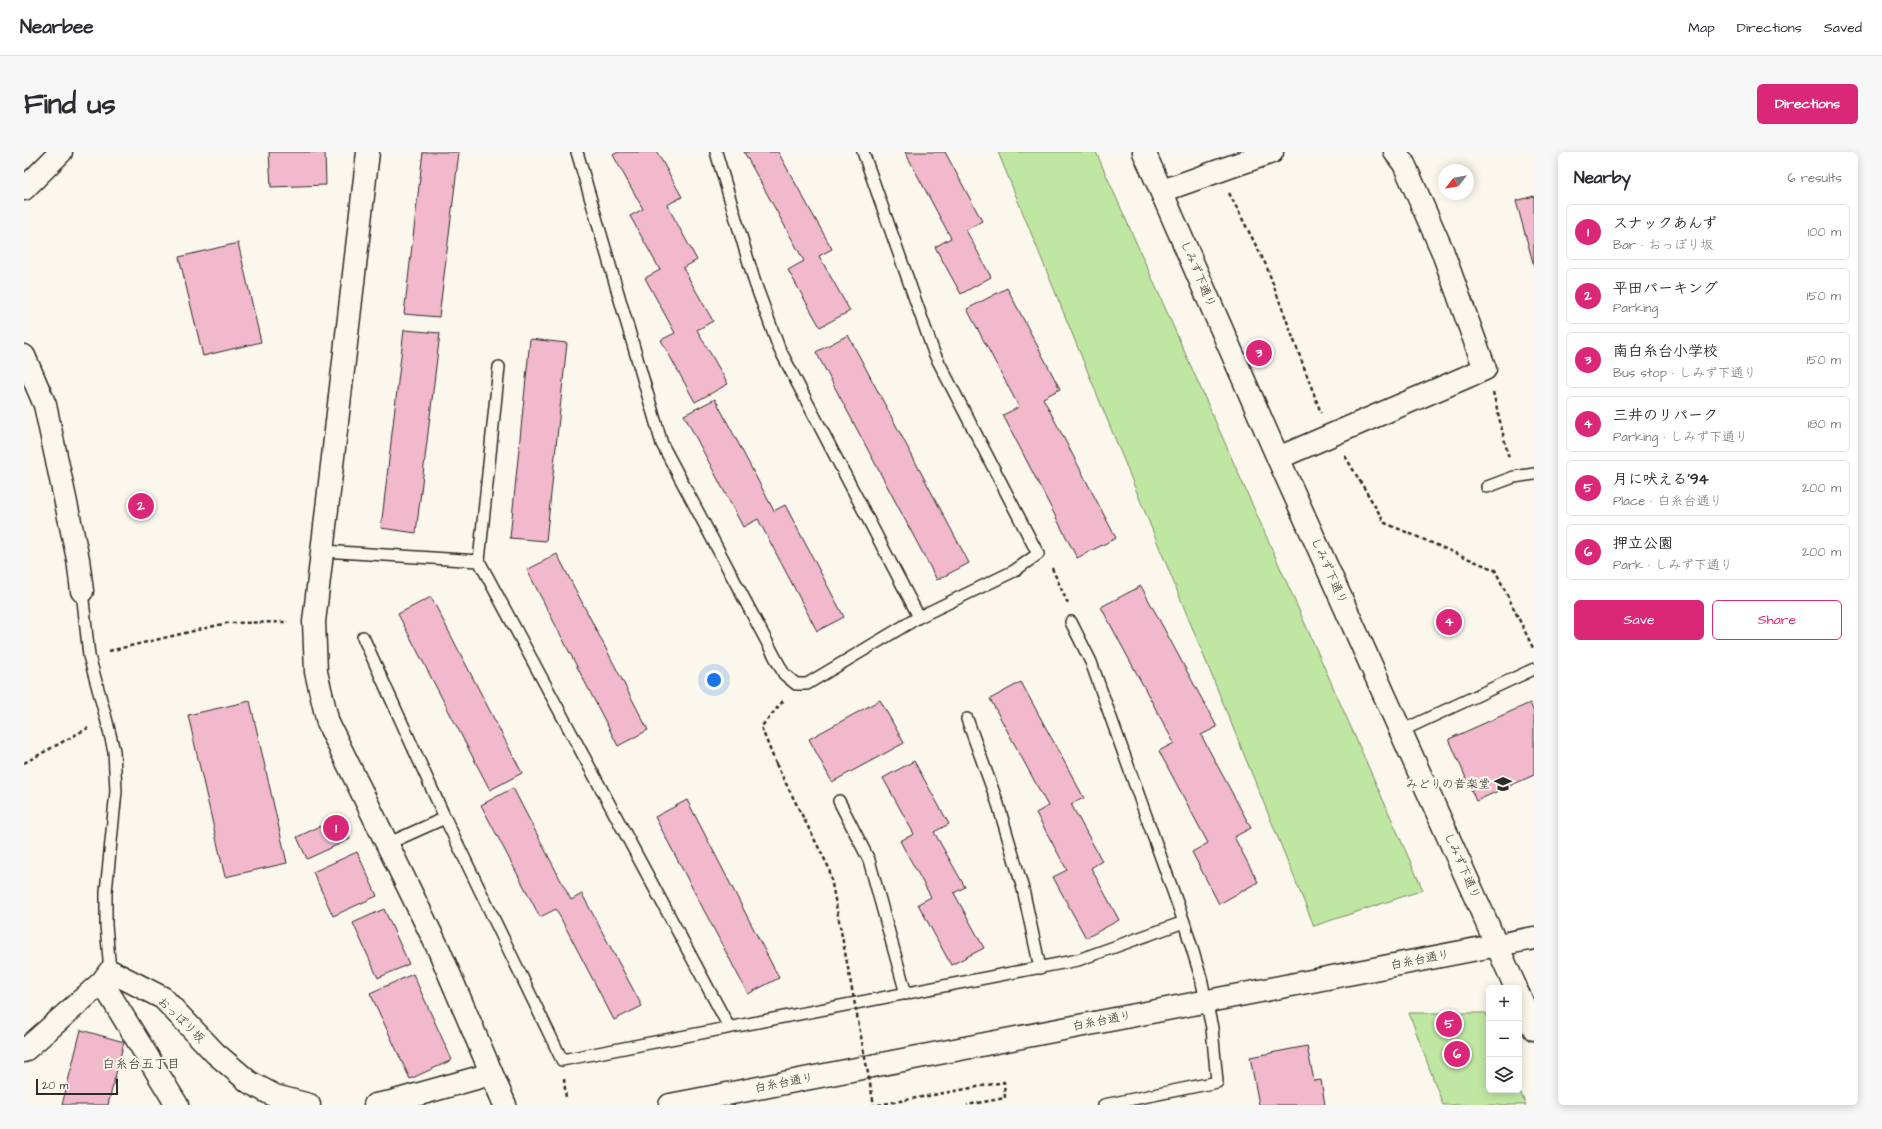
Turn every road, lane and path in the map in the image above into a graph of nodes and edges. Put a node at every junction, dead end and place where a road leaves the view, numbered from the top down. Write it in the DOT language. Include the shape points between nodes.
graph roads {
  1 [pos="60,152"];
  2 [pos="368,152"];
  3 [pos="577,152"];
  4 [pos="716,152"];
  5 [pos="863,152"];
  6 [pos="1144,152"];
  7 [pos="1272,152"];
  8 [pos="1395,152"];
  9 [pos="1217,170"];
  10 [pos="24,188"];
  11 [pos="1162,191"];
  12 [pos="24,356"];
  13 [pos="499,367"];
  14 [pos="1485,369"];
  15 [pos="1332,435"];
  16 [pos="1278,458"];
  17 [pos="1534,474"];
  18 [pos="1514,477"];
  19 [pos="1486,487"];
  20 [pos="323,551"];
  21 [pos="1038,554"];
  22 [pos="479,561"];
  23 [pos="82,591"];
  24 [pos="919,617"];
  25 [pos="290,622"];
  26 [pos="1072,622"];
  27 [pos="363,637"];
  28 [pos="1534,651"];
  29 [pos="106,652"];
  30 [pos="1534,669"];
  31 [pos="796,684"];
  32 [pos="106,718"];
  33 [pos="967,719"];
  34 [pos="1401,731"];
  35 [pos="24,763"];
  36 [pos="839,801"];
  37 [pos="445,818"];
  38 [pos="387,844"];
  39 [pos="1184,922"];
  40 [pos="1534,938"];
  41 [pos="1498,946"];
  42 [pos="1040,968"];
  43 [pos="106,976"];
  44 [pos="1515,985"];
  45 [pos="906,994"];
  46 [pos="1206,1001"];
  47 [pos="1522,1002"];
  48 [pos="729,1027"];
  49 [pos="1534,1029"];
  50 [pos="24,1051"];
  51 [pos="491,1074"];
  52 [pos="177,1105"];
  53 [pos="309,1105"];
  54 [pos="375,1105"];
  55 [pos="505,1105"];
  56 [pos="670,1105"];
  57 [pos="874,1105"];
  58 [pos="878,1105"];
  59 [pos="967,1105"];
  60 [pos="1104,1105"];
  1 -- 10 [label="street"];
  2 -- 20 [label="street"];
  3 -- 31 [label="lane" via="662,444 784,674"];
  4 -- 24 [label="lane" via="755,283 779,348"];
  5 -- 21 [label="lane" via="934,353"];
  6 -- 11 [label="street, しみず下通り"];
  7 -- 9 [label="street"];
  8 -- 14 [label="street" via="1404,164 1442,250"];
  9 -- 11 [label="street"];
  9 -- 15 [label="path" via="1266,265"];
  11 -- 16 [label="street, しみず下通り"];
  12 -- 23 [label="street" via="45,405 78,559"];
  13 -- 22 [label="lane"];
  14 -- 15 [label="street"];
  14 -- 18 [label="path"];
  15 -- 16 [label="street"];
  15 -- 28 [label="path" via="1385,522 1494,570"];
  16 -- 34 [label="street, しみず下通り"];
  17 -- 18 [label="lane"];
  18 -- 19 [label="lane"];
  20 -- 22 [label="lane"];
  20 -- 38 [label="street" via="314,622 316,672 328,723"];
  21 -- 24 [label="lane" via="1014,571"];
  21 -- 26 [label="path" via="1052,568 1070,606"];
  22 -- 48 [label="lane"];
  23 -- 32 [label="lane" via="89,656"];
  24 -- 31 [label="lane" via="807,684"];
  25 -- 29 [label="path" via="227,623"];
  26 -- 39 [label="lane" via="1091,662"];
  27 -- 37 [label="lane"];
  30 -- 34 [label="lane"];
  31 -- 57 [label="path, bridge" via="761,727 776,764 829,868"];
  32 -- 35 [label="path"];
  32 -- 43 [label="lane" via="114,751 116,791 106,892"];
  33 -- 42 [label="lane" via="998,804 1021,882"];
  34 -- 41 [label="street, しみず下通り"];
  36 -- 45 [label="lane" via="869,860"];
  37 -- 38 [label="lane"];
  37 -- 48 [label="lane" via="562,1060"];
  38 -- 51 [label="street" via="439,950"];
  39 -- 42 [label="lane" via="1078,960"];
  39 -- 46 [label="lane"];
  40 -- 41 [label="street, 白糸台通り"];
  41 -- 44 [label="street, しみず下通り"];
  41 -- 46 [label="street, 白糸台通り"];
  42 -- 45 [label="lane"];
  43 -- 50 [label="street"];
  43 -- 52 [label="street"];
  43 -- 53 [label="street, おっぽり坂" via="163,998 215,1053 249,1082 275,1096"];
  45 -- 48 [label="lane"];
  46 -- 56 [label="street, 白糸台通り"];
  46 -- 60 [label="lane" via="1212,1028 1217,1082"];
  47 -- 49 [label="street"];
  51 -- 54 [label="street"];
  51 -- 55 [label="street"];
  58 -- 59 [label="path" via="1004,1082 1005,1098"];
}
